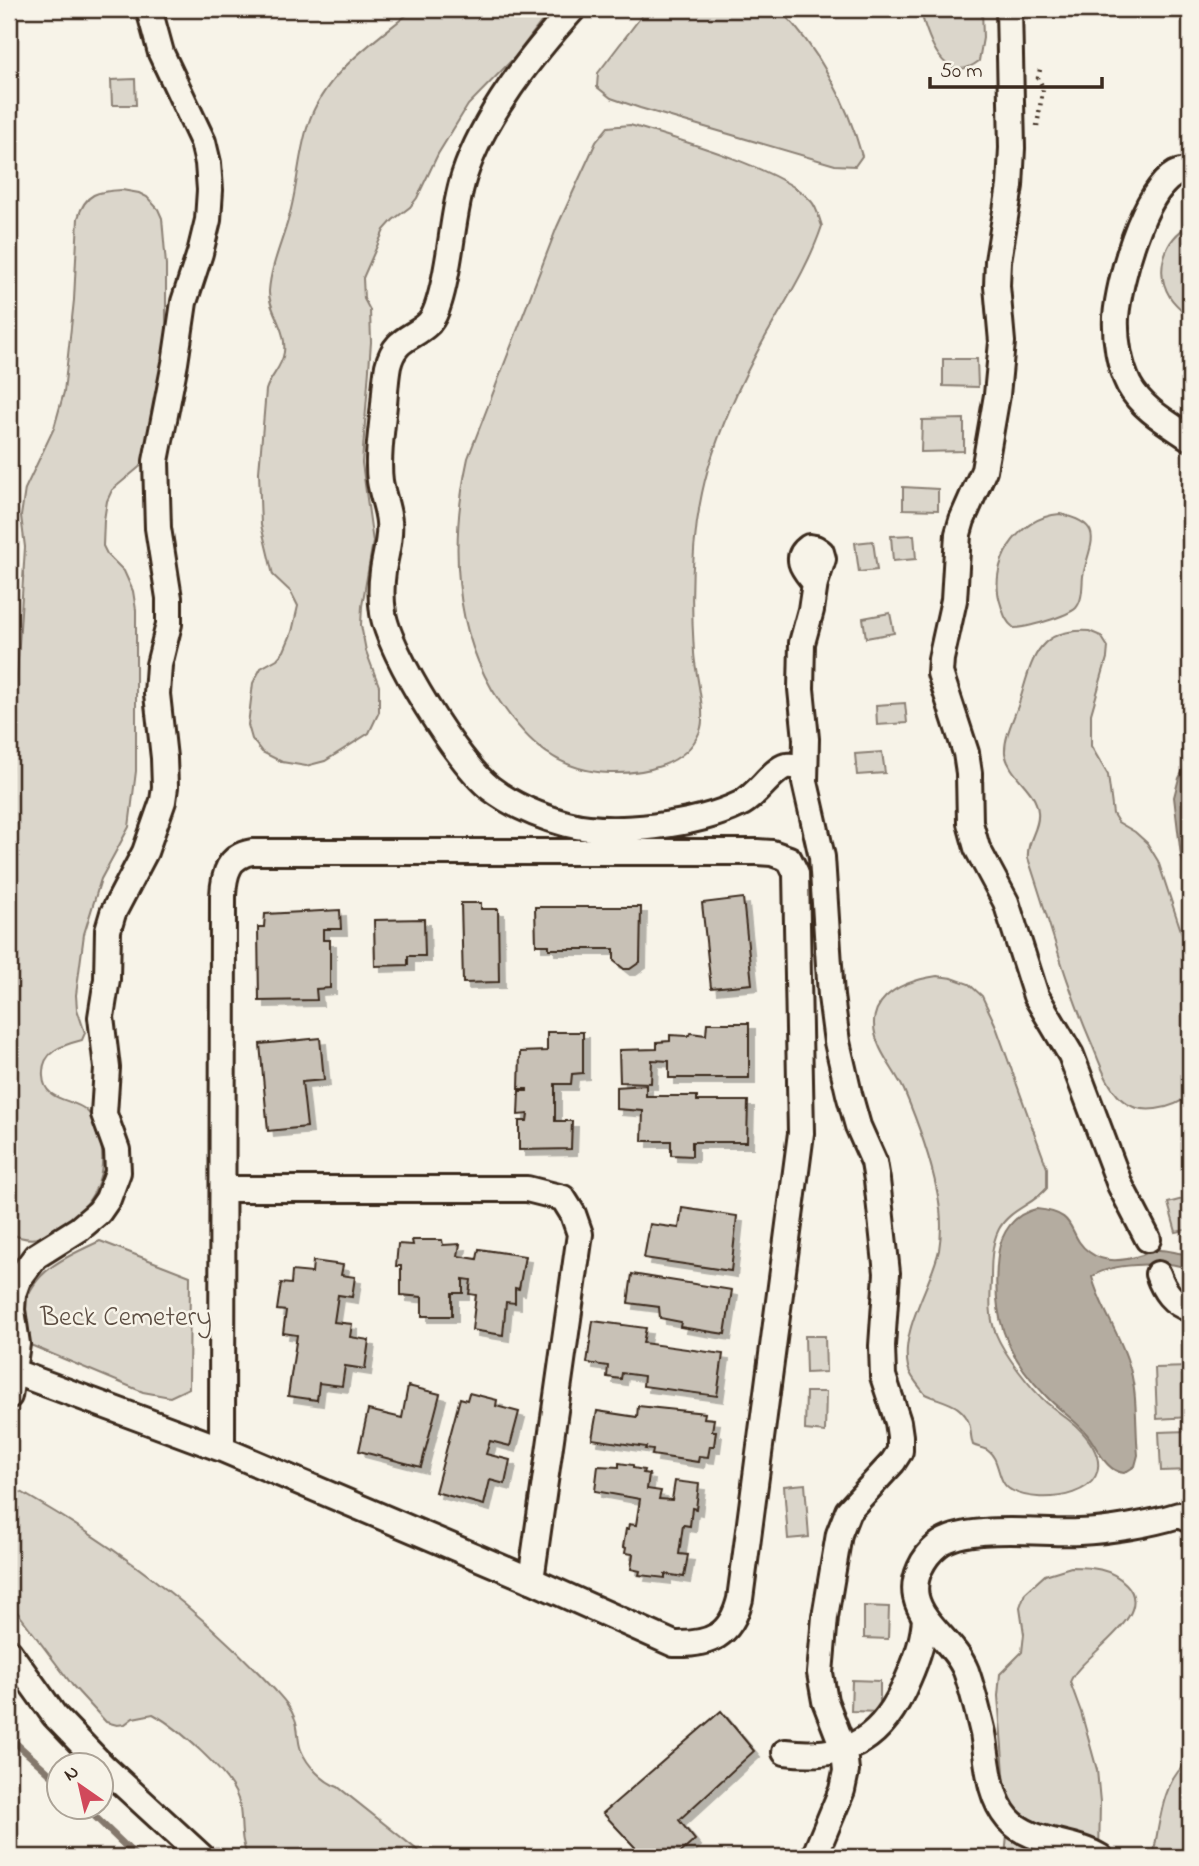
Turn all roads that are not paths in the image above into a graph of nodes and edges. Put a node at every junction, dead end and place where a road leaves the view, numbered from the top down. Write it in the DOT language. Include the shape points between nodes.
graph roads {
  1 [pos="149,9"];
  2 [pos="573,9"];
  3 [pos="1009,9"];
  4 [pos="1190,170"];
  5 [pos="1190,438"];
  6 [pos="815,583"];
  7 [pos="805,767"];
  8 [pos="223,1189"];
  9 [pos="1147,1238"];
  10 [pos="1158,1274"];
  11 [pos="1190,1309"];
  12 [pos="10,1370"];
  13 [pos="9,1396"];
  14 [pos="222,1449"];
  15 [pos="1186,1514"];
  16 [pos="531,1580"];
  17 [pos="930,1628"];
  18 [pos="9,1652"];
  19 [pos="87,1750"];
  20 [pos="844,1750"];
  21 [pos="785,1752"];
  22 [pos="116,1779"];
  23 [pos="202,1857"];
  24 [pos="814,1857"];
  25 [pos="1100,1857"];
  1 -- 12 [label="street" via="161,53 203,142 210,178 208,220 184,302 156,461 158,528 169,598 157,687 165,787 145,852 108,930 101,1029 107,1068 104,1114 117,1150 118,1172 99,1212 36,1256 18,1280 12,1310 17,1344"];
  2 -- 7 [label="street" via="538,48 483,134 464,176 436,313 400,343 389,363 379,470 390,523 382,586 385,625 415,684 470,768 492,790 567,824 614,830 698,818 742,804 786,766"];
  3 -- 9 [label="street" via="1012,149 998,261 1002,342 997,395 984,470 958,534 955,592 940,673 966,753 976,848 1006,902 1036,996 1071,1055 1120,1185"];
  4 -- 5 [label="street" via="1168,179 1142,219 1128,257 1116,318 1119,357 1130,388 1153,413"];
  6 -- 7 [label="street" via="802,643"];
  7 -- 20 [label="street" via="822,857 837,1042 853,1110 877,1180 887,1273 883,1376 900,1436 900,1451 848,1511 839,1534 820,1673 825,1701"];
  8 -- 14 [label="street"];
  8 -- 16 [label="street" via="527,1189 563,1198 580,1234"];
  8 -- 16 [label="street" via="222,896 229,865 242,854 757,852 789,859 796,873 801,1133 736,1618 708,1641 674,1644"];
  10 -- 11 [label="street" via="1170,1297"];
  12 -- 13 [label="street"];
  12 -- 14 [label="street"];
  14 -- 16 [label="street"];
  15 -- 17 [label="street" via="1078,1532 988,1532 952,1538 938,1545 918,1570 916,1596"];
  17 -- 20 [label="street" via="892,1713 877,1730"];
  17 -- 25 [label="street" via="960,1659 966,1672 1002,1812 1021,1830"];
  18 -- 19 [label="street" via="54,1715"];
  20 -- 21 [label="street"];
  20 -- 24 [label="street" via="842,1790"];
  22 -- 23 [label="street"];
}
